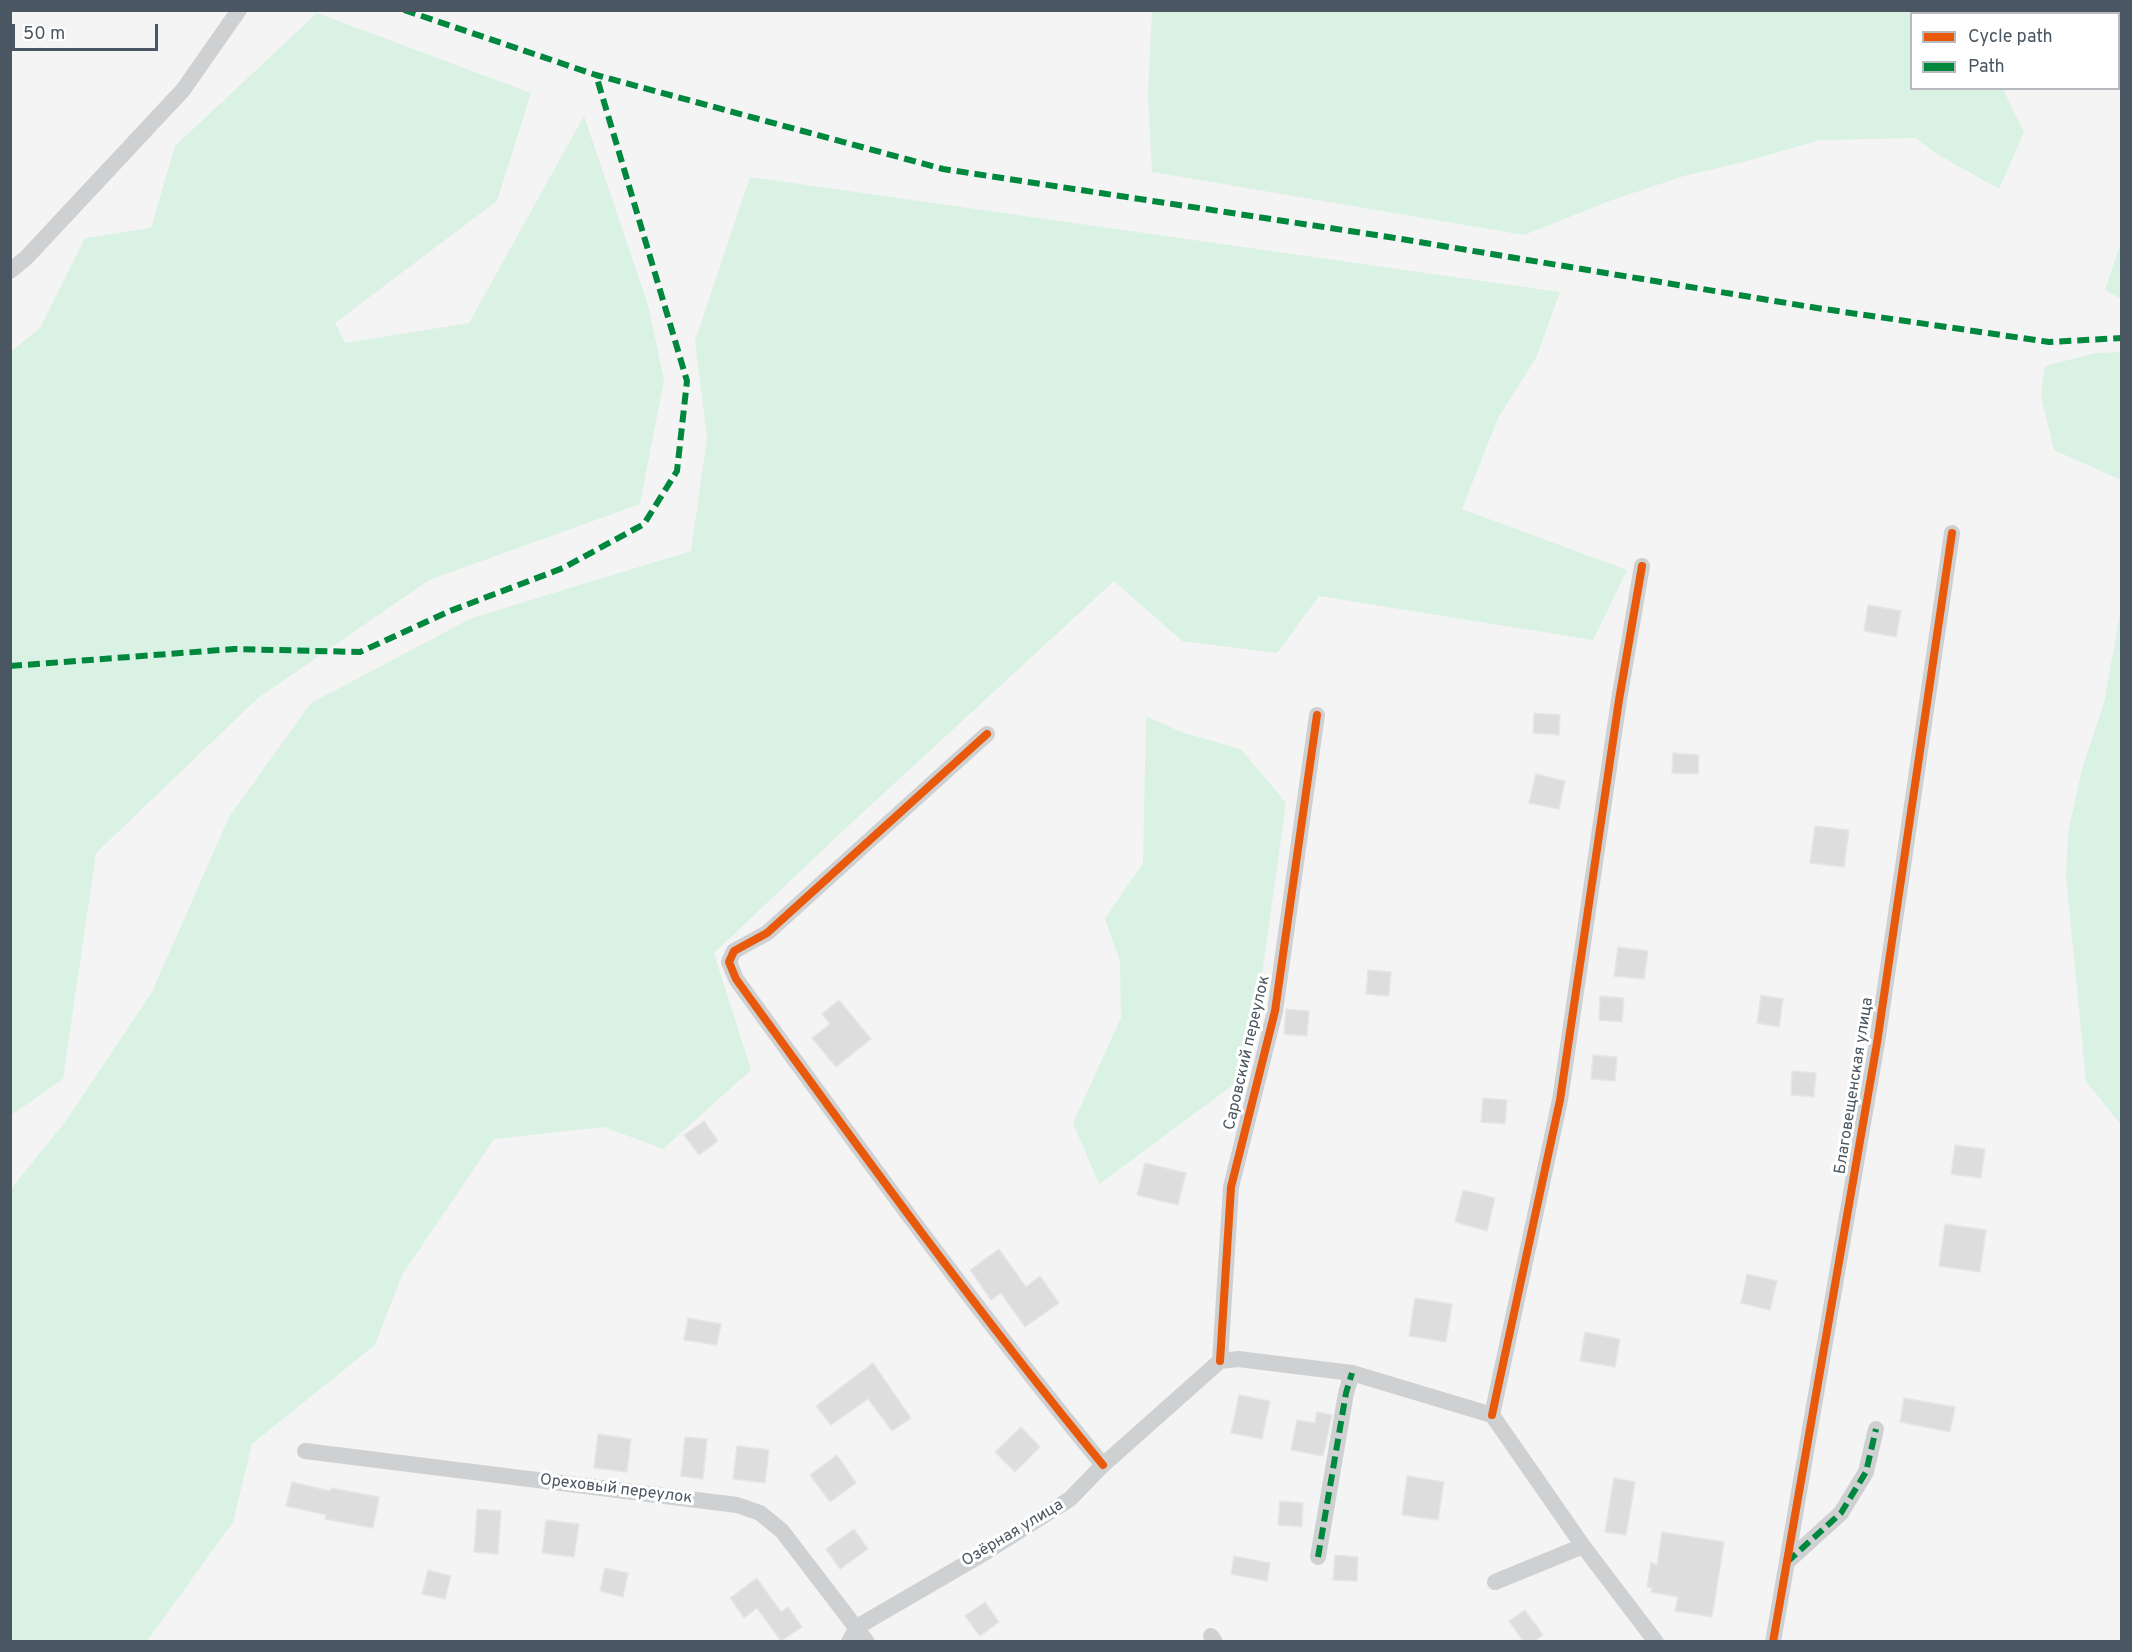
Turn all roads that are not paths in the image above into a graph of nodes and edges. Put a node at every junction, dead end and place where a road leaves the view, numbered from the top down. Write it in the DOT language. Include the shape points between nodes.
graph roads {
  1 [pos="239,10"];
  2 [pos="10,271"];
  3 [pos="1952,533"];
  4 [pos="1642,566"];
  5 [pos="1317,715"];
  6 [pos="987,734"];
  7 [pos="1220,1361"];
  8 [pos="1352,1373"];
  9 [pos="1492,1415"];
  10 [pos="1876,1429"];
  11 [pos="305,1451"];
  12 [pos="1102,1465"];
  13 [pos="1583,1546"];
  14 [pos="1318,1557"];
  15 [pos="1787,1562"];
  16 [pos="1495,1582"];
  17 [pos="853,1634"];
  18 [pos="867,1641"];
  19 [pos="1656,1641"];
  20 [pos="1773,1641"];
  1 -- 2 [label="street" via="183,90"];
  3 -- 15 [label="street, Благовещенская улица" via="1877,1042"];
  4 -- 9 [label="street" via="1560,1100"];
  5 -- 7 [label="street, Саровский переулок" via="1275,1011 1231,1187"];
  6 -- 12 [label="street" via="767,933 734,951 729,962 736,979 813,1086"];
  7 -- 8 [label="street" via="1238,1359"];
  7 -- 12 [label="street, Озёрная улица"];
  8 -- 9 [label="street"];
  8 -- 14 [label="street"];
  9 -- 13 [label="street"];
  10 -- 15 [label="street" via="1866,1472 1841,1513"];
  11 -- 17 [label="street, Ореховый переулок" via="737,1505 760,1513 782,1531"];
  12 -- 17 [label="street, Озёрная улица" via="1070,1499"];
  13 -- 16 [label="street"];
  13 -- 19 [label="street"];
  15 -- 20 [label="street, Благовещенская улица"];
  17 -- 18 [label="street, Ореховый переулок"];
}
